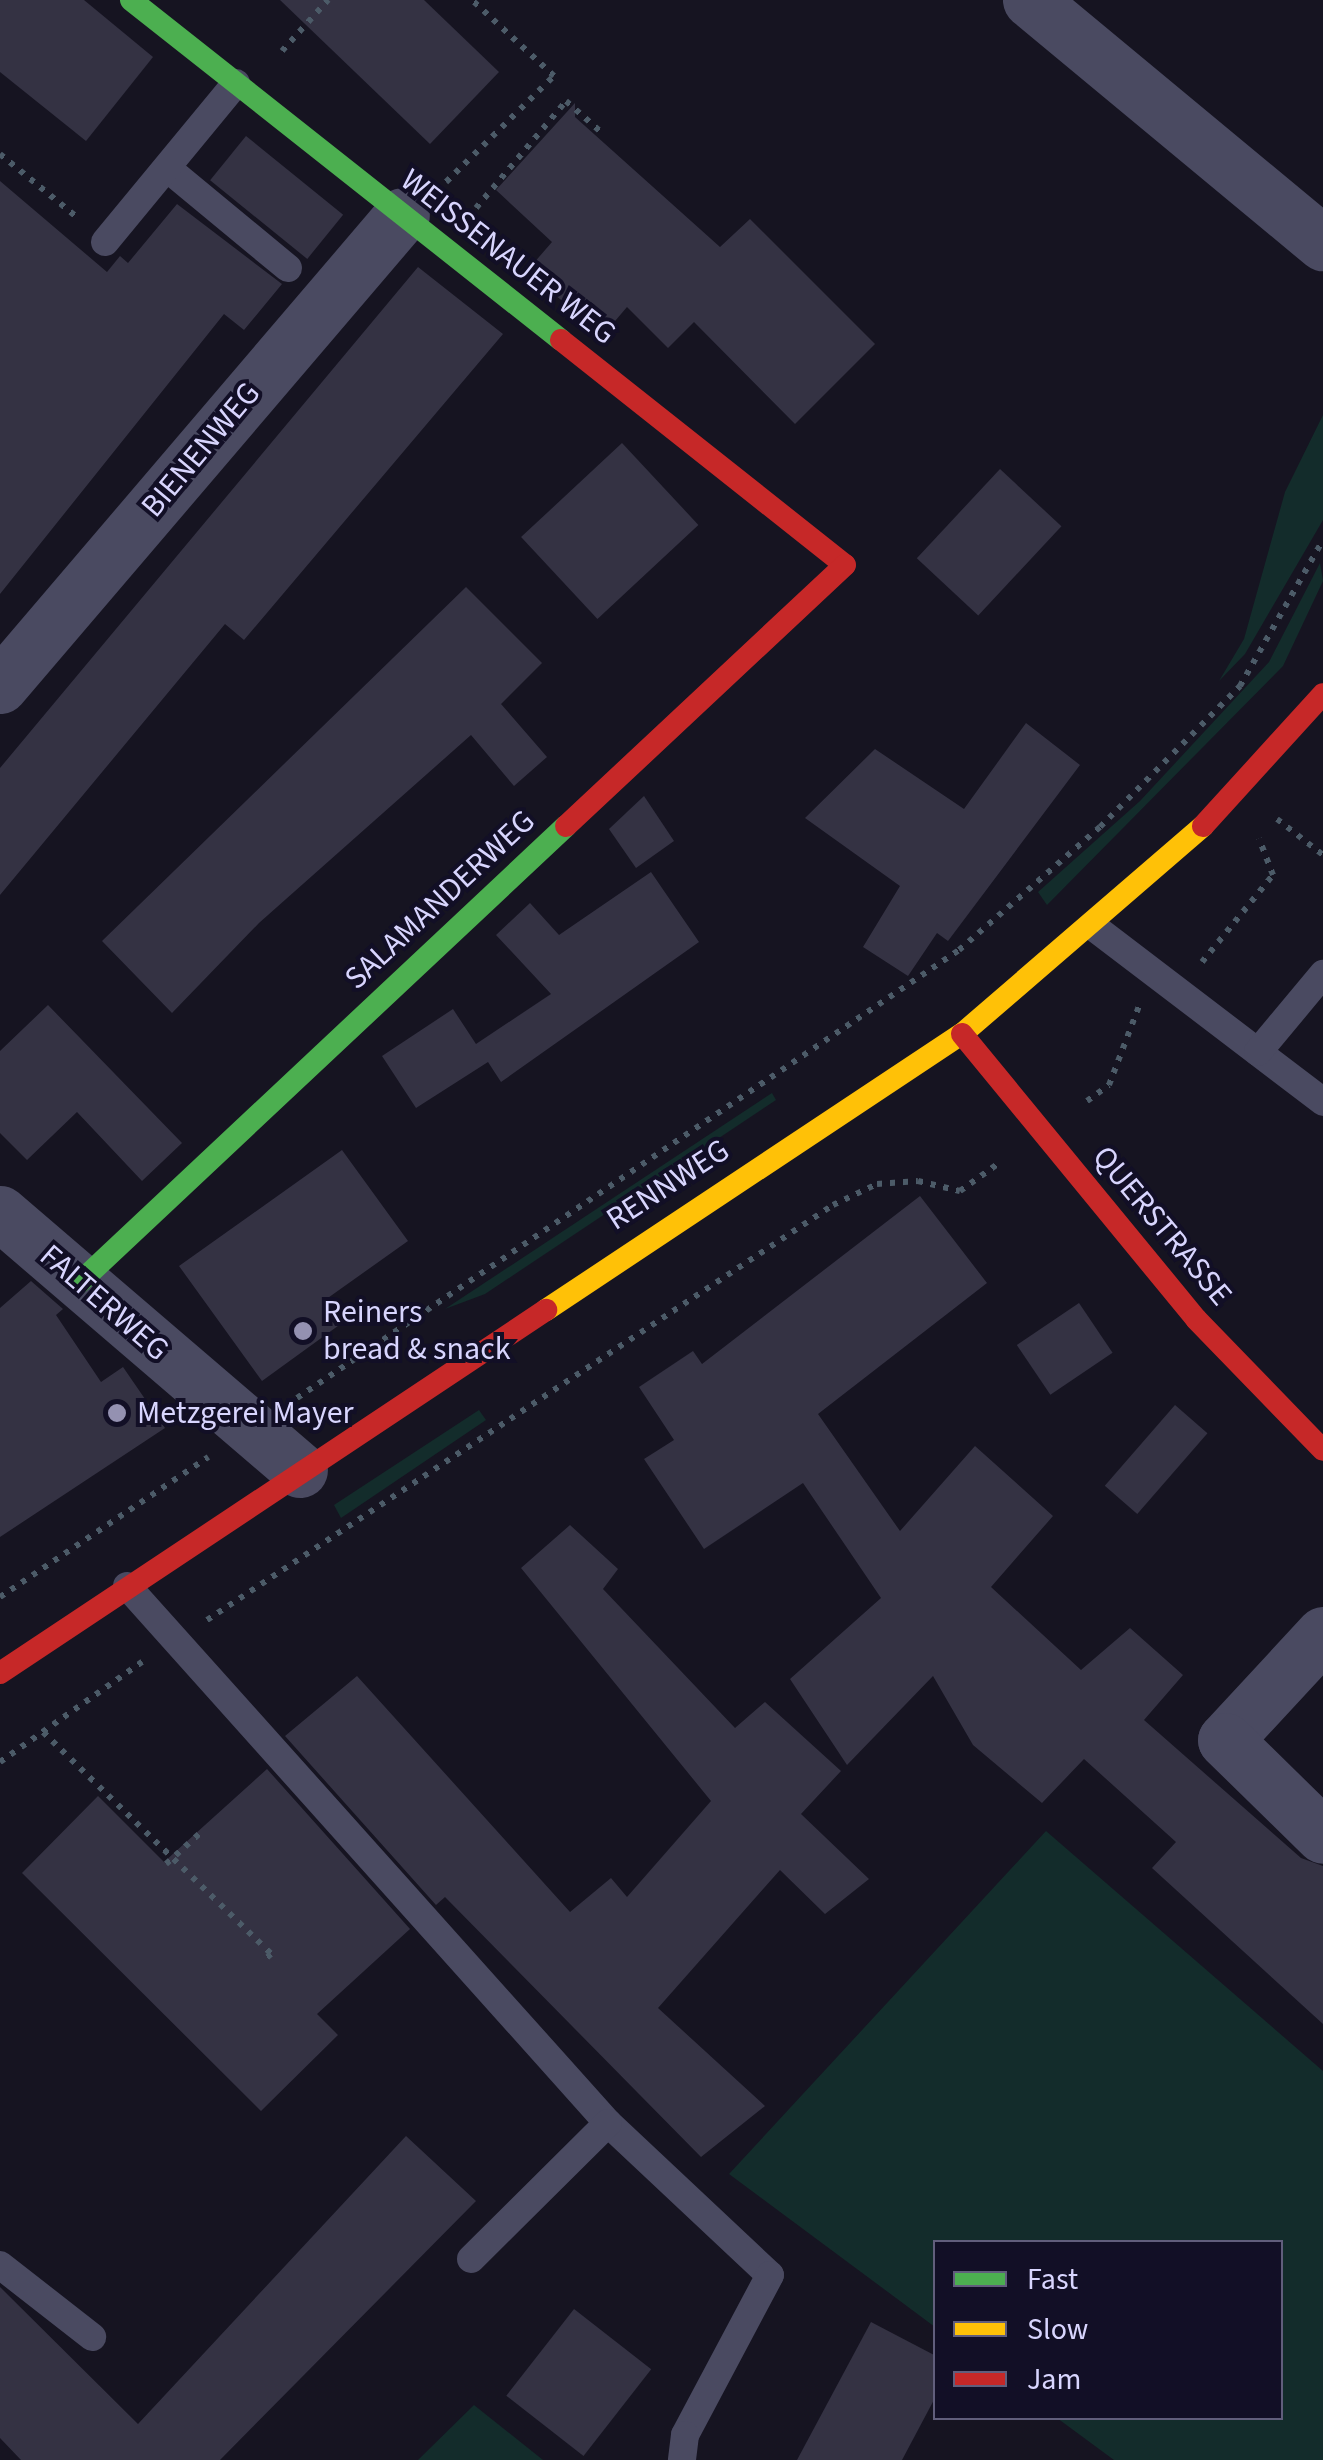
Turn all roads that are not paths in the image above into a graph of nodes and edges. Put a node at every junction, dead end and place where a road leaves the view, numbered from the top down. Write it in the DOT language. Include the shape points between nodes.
graph roads {
  1 [pos="131,0"];
  2 [pos="1030,0"];
  3 [pos="236,83"];
  4 [pos="167,168"];
  5 [pos="422,231"];
  6 [pos="106,242"];
  7 [pos="1323,244"];
  8 [pos="288,268"];
  9 [pos="845,565"];
  10 [pos="0,686"];
  11 [pos="1323,694"];
  12 [pos="1095,928"];
  13 [pos="1323,974"];
  14 [pos="962,1034"];
  15 [pos="1258,1052"];
  16 [pos="1323,1102"];
  17 [pos="0,1213"];
  18 [pos="79,1282"];
  19 [pos="1323,1450"];
  20 [pos="300,1470"];
  21 [pos="128,1586"];
  22 [pos="1323,1634"];
  23 [pos="0,1674"];
  24 [pos="1323,1836"];
  25 [pos="608,2123"];
  26 [pos="471,2259"];
  27 [pos="0,2265"];
  28 [pos="92,2337"];
  29 [pos="682,2460"];
  1 -- 3 [label="street, WEISSENAUER WEG"];
  2 -- 7 [label="street"];
  3 -- 4 [label="lane"];
  3 -- 5 [label="street, WEISSENAUER WEG"];
  4 -- 6 [label="lane"];
  4 -- 8 [label="lane"];
  5 -- 9 [label="street, WEISSENAUER WEG"];
  5 -- 10 [label="street, BIENENWEG"];
  9 -- 18 [label="street, SALAMANDERWEG"];
  11 -- 12 [label="street, RENNWEG" via="1241,791"];
  12 -- 14 [label="street, RENNWEG"];
  12 -- 15 [label="lane"];
  13 -- 15 [label="lane"];
  14 -- 19 [label="street, QUERSTRASSE" via="1196,1320"];
  14 -- 20 [label="street, RENNWEG"];
  15 -- 16 [label="lane"];
  17 -- 18 [label="street, FALTERWEG"];
  18 -- 20 [label="street, FALTERWEG"];
  20 -- 21 [label="street, RENNWEG"];
  21 -- 23 [label="street, RENNWEG"];
  21 -- 25 [label="lane"];
  22 -- 24 [label="street" via="1226,1740"];
  25 -- 26 [label="lane"];
  25 -- 29 [label="lane" via="770,2275 685,2435"];
  27 -- 28 [label="lane"];
}
